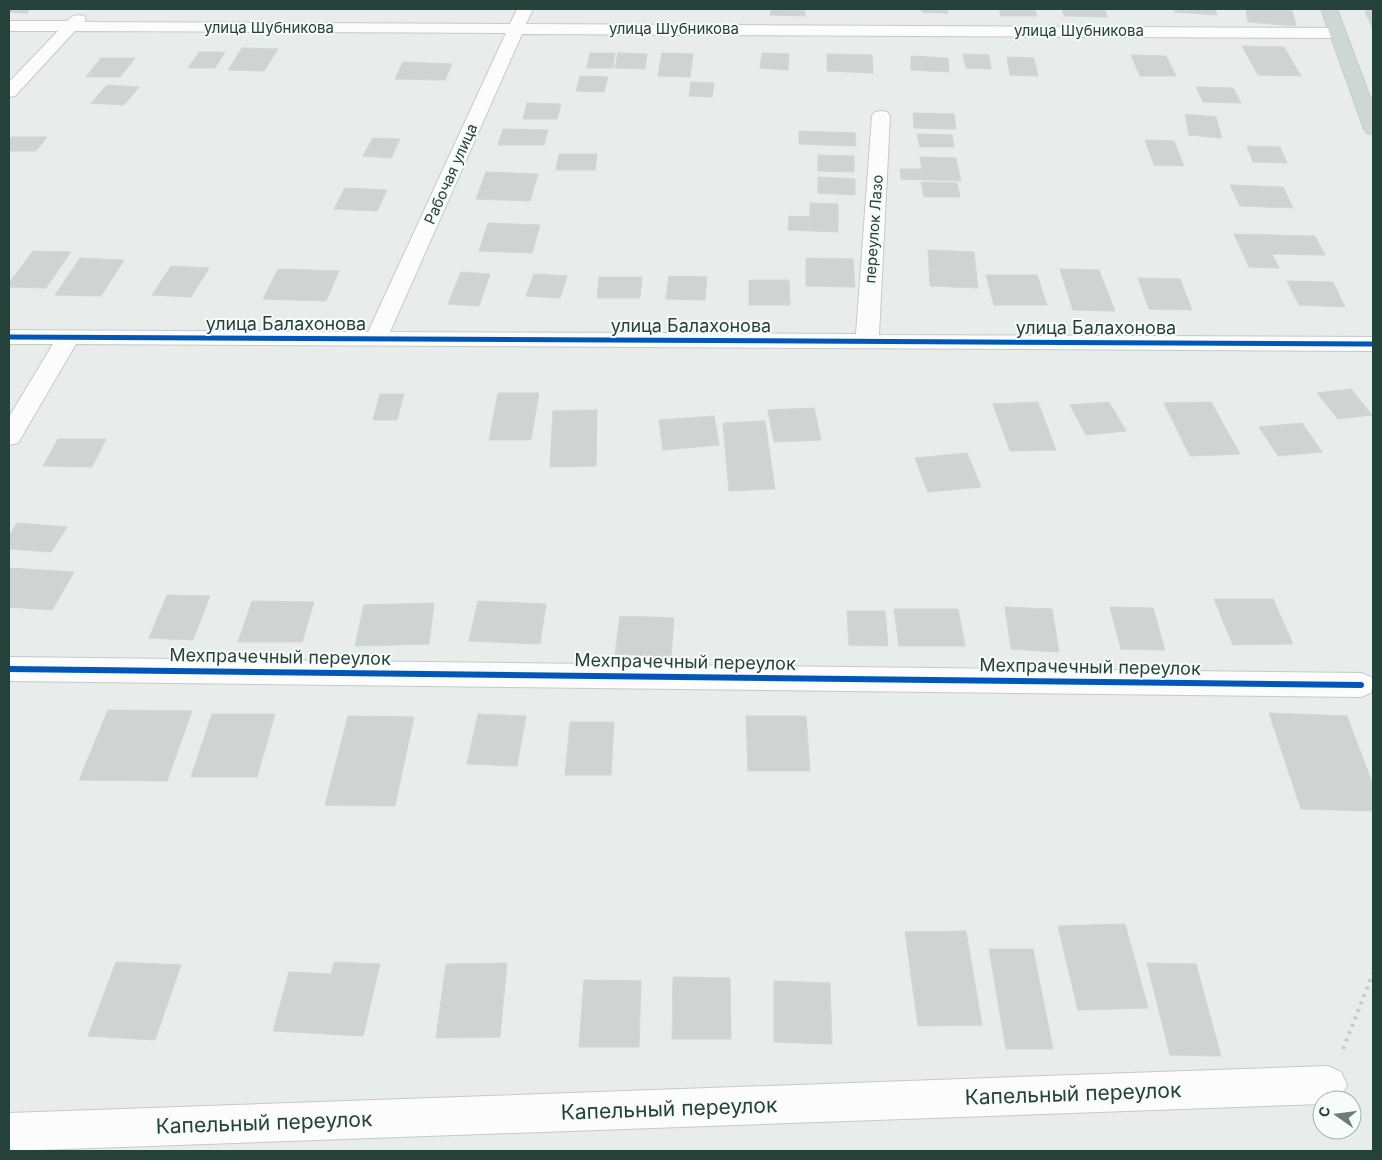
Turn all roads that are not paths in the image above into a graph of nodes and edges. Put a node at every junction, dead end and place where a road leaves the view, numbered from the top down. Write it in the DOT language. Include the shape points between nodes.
graph roads {
  1 [pos="88,9"];
  2 [pos="525,9"];
  3 [pos="1329,9"];
  4 [pos="9,26"];
  5 [pos="71,27"];
  6 [pos="516,29"];
  7 [pos="1338,33"];
  8 [pos="9,92"];
  9 [pos="881,116"];
  10 [pos="1373,129"];
  11 [pos="9,337"];
  12 [pos="68,337"];
  13 [pos="376,339"];
  14 [pos="867,342"];
  15 [pos="1373,344"];
  16 [pos="9,437"];
  17 [pos="9,669"];
  18 [pos="1361,685"];
  19 [pos="1328,1085"];
  20 [pos="9,1132"];
  1 -- 5 [label="street"];
  2 -- 6 [label="street, Рабочая улица"];
  3 -- 7 [label="main road"];
  4 -- 5 [label="street, улица Шубникова"];
  5 -- 6 [label="street, улица Шубникова"];
  5 -- 8 [label="street"];
  6 -- 7 [label="street, улица Шубникова" via="832,23"];
  6 -- 13 [label="street, Рабочая улица"];
  7 -- 10 [label="main road"];
  9 -- 14 [label="street, переулок Лазо"];
  11 -- 12 [label="street, улица Балахонова"];
  12 -- 13 [label="street, улица Балахонова"];
  12 -- 16 [label="street"];
  13 -- 14 [label="street, улица Балахонова"];
  14 -- 15 [label="street, улица Балахонова"];
  17 -- 18 [label="street, Мехпрачечный переулок"];
  19 -- 20 [label="street, Капельный переулок"];
}
